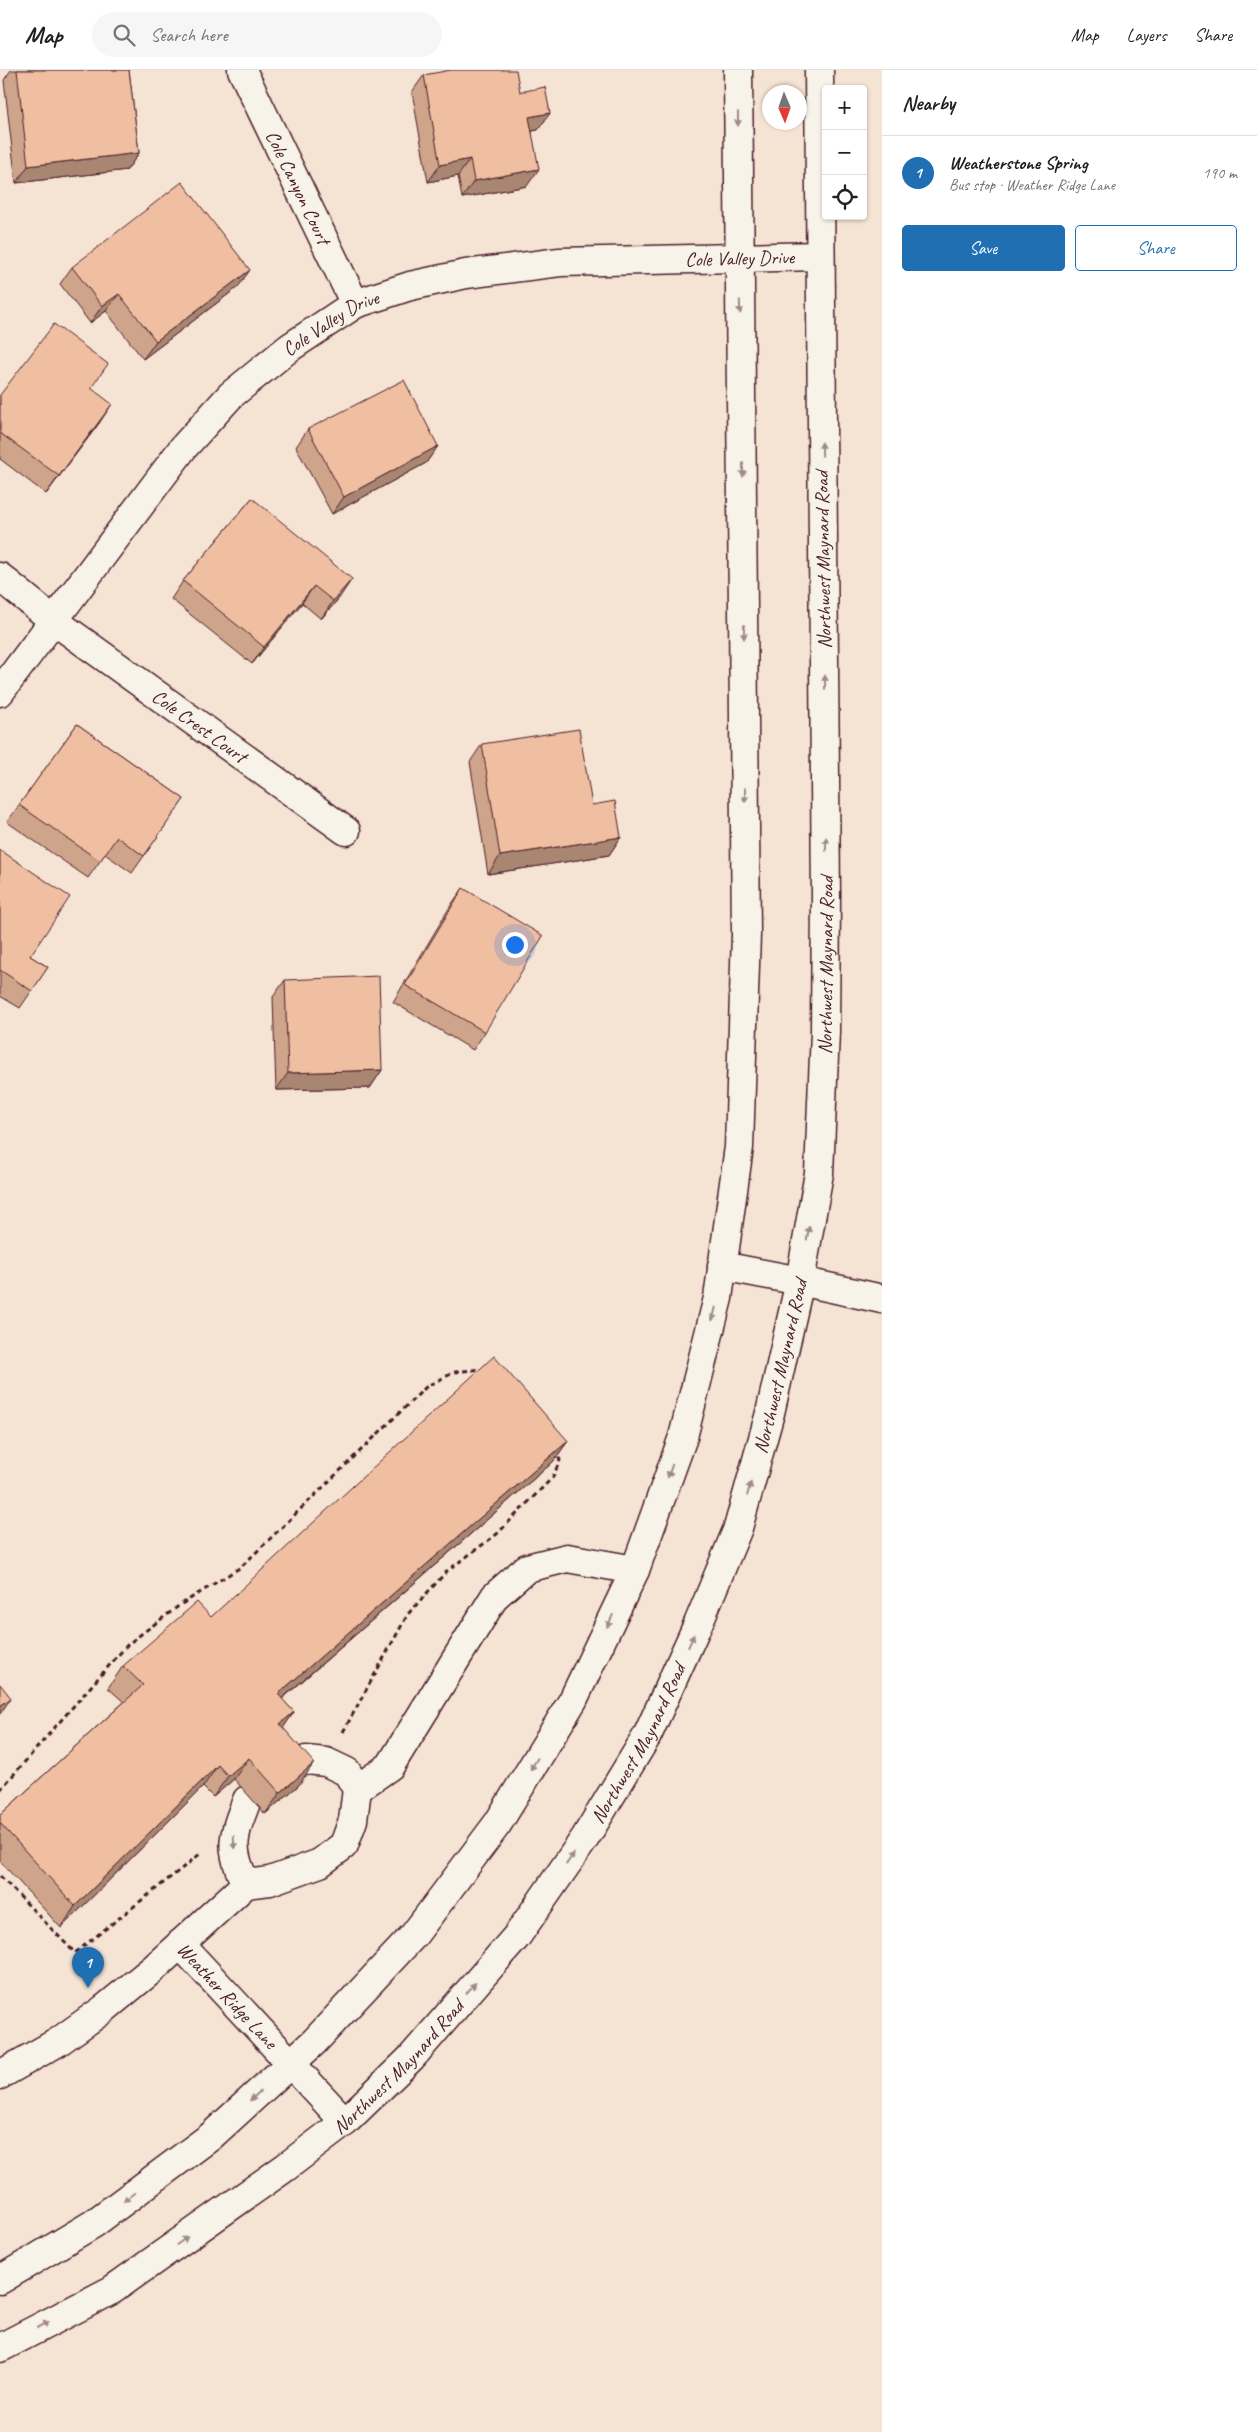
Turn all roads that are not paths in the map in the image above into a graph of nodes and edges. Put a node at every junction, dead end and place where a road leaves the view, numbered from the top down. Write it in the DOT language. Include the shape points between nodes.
graph roads {
  1 [pos="242,70"];
  2 [pos="738,70"];
  3 [pos="819,70"];
  4 [pos="819,256"];
  5 [pos="739,258"];
  6 [pos="355,304"];
  7 [pos="0,577"];
  8 [pos="53,620"];
  9 [pos="0,692"];
  10 [pos="346,831"];
  11 [pos="722,1266"];
  12 [pos="800,1281"];
  13 [pos="882,1299"];
  14 [pos="635,1570"];
  15 [pos="289,1767"];
  16 [pos="352,1780"];
  17 [pos="247,1800"];
  18 [pos="246,1884"];
  19 [pos="180,1944"];
  20 [pos="292,2063"];
  21 [pos="0,2075"];
  22 [pos="345,2122"];
  23 [pos="0,2280"];
  24 [pos="0,2348"];
  1 -- 6 [label="main road, Cole Canyon Court"];
  2 -- 5 [label="main road, one-way"];
  3 -- 4 [label="main road, Northwest Maynard Road"];
  4 -- 5 [label="main road, Cole Valley Drive"];
  12 -- 4 [label="main road, Northwest Maynard Road, one-way" via="819,1174 825,1032"];
  5 -- 6 [label="main road, Cole Valley Drive" via="560,262 457,276 410,286"];
  5 -- 11 [label="main road, one-way" via="746,934 739,1147"];
  6 -- 8 [label="main road, Cole Valley Drive" via="289,348 231,395 183,448"];
  7 -- 8 [label="main road, Cole Crest Court"];
  8 -- 9 [label="main road, Cole Valley Drive"];
  8 -- 10 [label="main road, Cole Crest Court"];
  11 -- 12 [label="main road"];
  11 -- 14 [label="main road, one-way" via="718,1298 683,1436"];
  12 -- 13 [label="main road"];
  22 -- 12 [label="main road, Northwest Maynard Road, one-way" via="411,2058 517,1936 586,1838 647,1736 738,1528 770,1413"];
  14 -- 16 [label="main road" via="567,1558 528,1568 495,1596 390,1766"];
  14 -- 20 [label="main road, one-way" via="573,1700 498,1823 414,1935"];
  15 -- 16 [label="main road" via="306,1760 326,1762"];
  16 -- 18 [label="main road" via="353,1820 344,1844 320,1864 270,1881"];
  17 -- 18 [label="main road, one-way" via="234,1835 236,1863"];
  18 -- 19 [label="main road"];
  19 -- 20 [label="main road, Weather Ridge Lane"];
  19 -- 21 [label="main road, Weather Ridge Lane" via="104,2009 58,2042"];
  20 -- 22 [label="main road, Weather Ridge Lane"];
  20 -- 23 [label="main road, one-way" via="202,2143 93,2224"];
  24 -- 22 [label="main road, Northwest Maynard Road, one-way" via="112,2290"];
}
